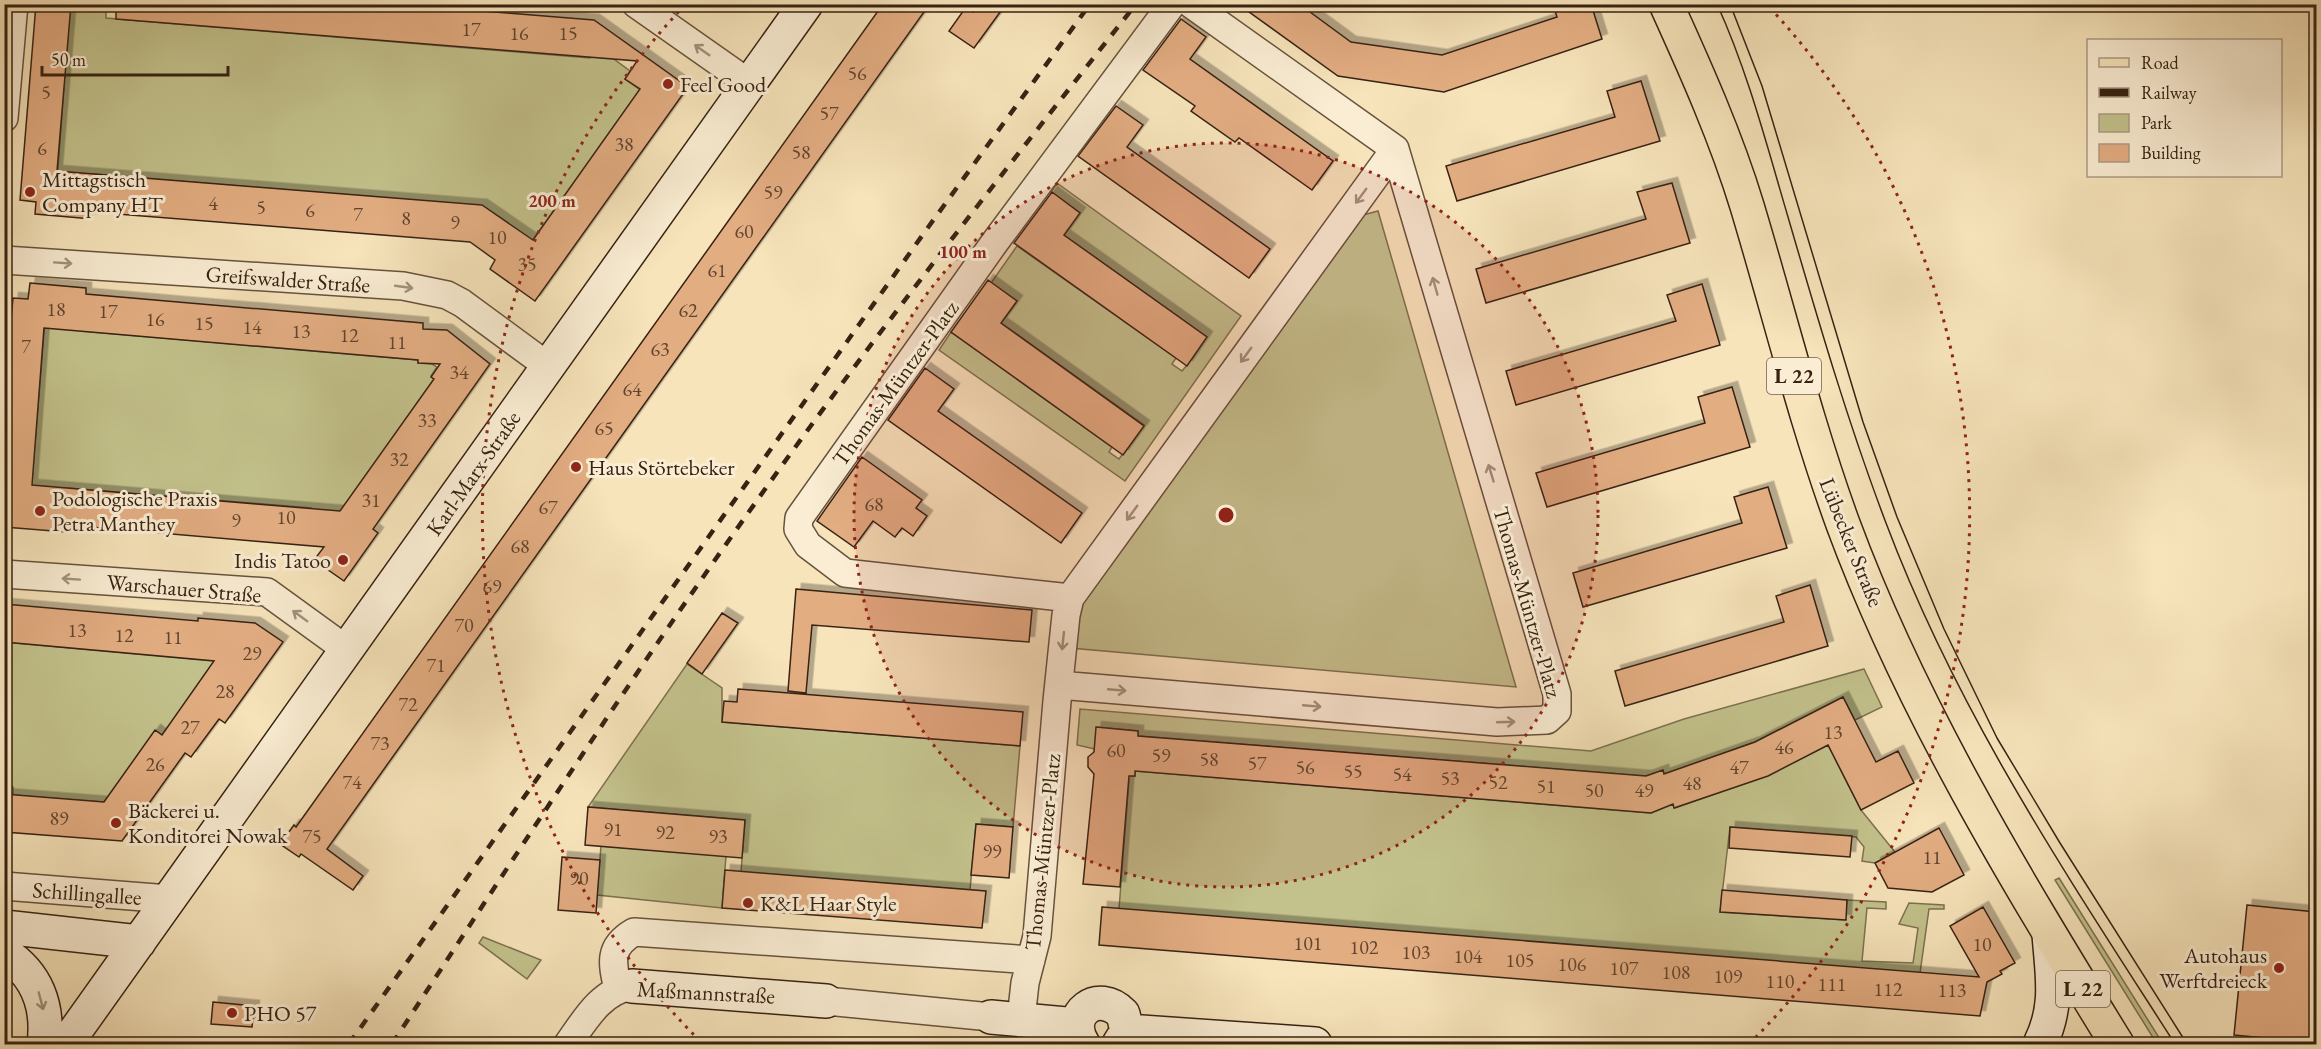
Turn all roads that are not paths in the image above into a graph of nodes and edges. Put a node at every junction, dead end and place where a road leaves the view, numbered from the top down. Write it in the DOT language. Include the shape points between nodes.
graph roads {
  1 [pos="14,4"];
  2 [pos="636,4"];
  3 [pos="806,4"];
  4 [pos="1172,4"];
  5 [pos="1191,4"];
  6 [pos="1666,4"];
  7 [pos="750,84"];
  8 [pos="4,118"];
  9 [pos="1395,149"];
  10 [pos="4,260"];
  11 [pos="549,367"];
  12 [pos="4,574"];
  13 [pos="1070,598"];
  14 [pos="347,650"];
  15 [pos="1059,685"];
  16 [pos="4,886"];
  17 [pos="169,899"];
  18 [pos="4,927"];
  19 [pos="2049,934"];
  20 [pos="140,942"];
  21 [pos="4,952"];
  22 [pos="1031,960"];
  23 [pos="625,988"];
  24 [pos="826,1000"];
  25 [pos="1006,1018"];
  26 [pos="1080,1035"];
  27 [pos="1123,1037"];
  28 [pos="44,1044"];
  29 [pos="66,1044"];
  30 [pos="568,1044"];
  31 [pos="1315,1044"];
  32 [pos="2040,1044"];
  33 [pos="2117,1044"];
  1 -- 8 [label="street"];
  7 -- 2 [label="street, one-way"];
  3 -- 7 [label="street, Karl-Marx-Straße"];
  4 -- 13 [label="street, Thomas-Müntzer-Platz" via="995,242 799,518 798,529 808,545 845,573"];
  5 -- 9 [label="street"];
  6 -- 19 [label="main road, Lübecker Straße / L 22" via="1727,148 1809,427 1871,594 1941,740"];
  7 -- 11 [label="street, Karl-Marx-Straße"];
  9 -- 13 [label="street, Thomas-Müntzer-Platz, one-way"];
  15 -- 9 [label="street, Thomas-Müntzer-Platz, one-way" via="1497,722 1547,720 1557,711 1557,694"];
  10 -- 11 [label="street, Greifswalder Straße, one-way" via="392,286 447,295"];
  11 -- 14 [label="street, Karl-Marx-Straße"];
  14 -- 12 [label="street, Warschauer Straße, one-way" via="267,592"];
  13 -- 15 [label="street, Thomas-Müntzer-Platz, one-way"];
  14 -- 17 [label="street, Karl-Marx-Straße"];
  15 -- 22 [label="street, Thomas-Müntzer-Platz" via="1037,936"];
  16 -- 17 [label="street, Schillingallee"];
  17 -- 20 [label="street, Karl-Marx-Straße"];
  18 -- 20 [label="street, Schillingallee"];
  19 -- 32 [label="street" via="2053,1001 2051,1022"];
  19 -- 33 [label="main road, Lübecker Straße / L 22"];
  20 -- 29 [label="street, Karl-Marx-Straße"];
  21 -- 28 [label="street, one-way" via="21,963 35,982 44,1013"];
  22 -- 23 [label="street, Maßmannstraße" via="634,932 621,939 613,956"];
  22 -- 25 [label="street, Thomas-Müntzer-Platz"];
  23 -- 24 [label="street, Maßmannstraße"];
  23 -- 30 [label="street" via="603,998"];
  24 -- 25 [label="street, Maßmannstraße"];
  25 -- 26 [label="street, Maßmannstraße"];
  26 -- 27 [label="street, Maßmannstraße" via="1079,1017 1091,1005 1109,1004 1123,1014"];
  27 -- 31 [label="street, Maßmannstraße"];
}
